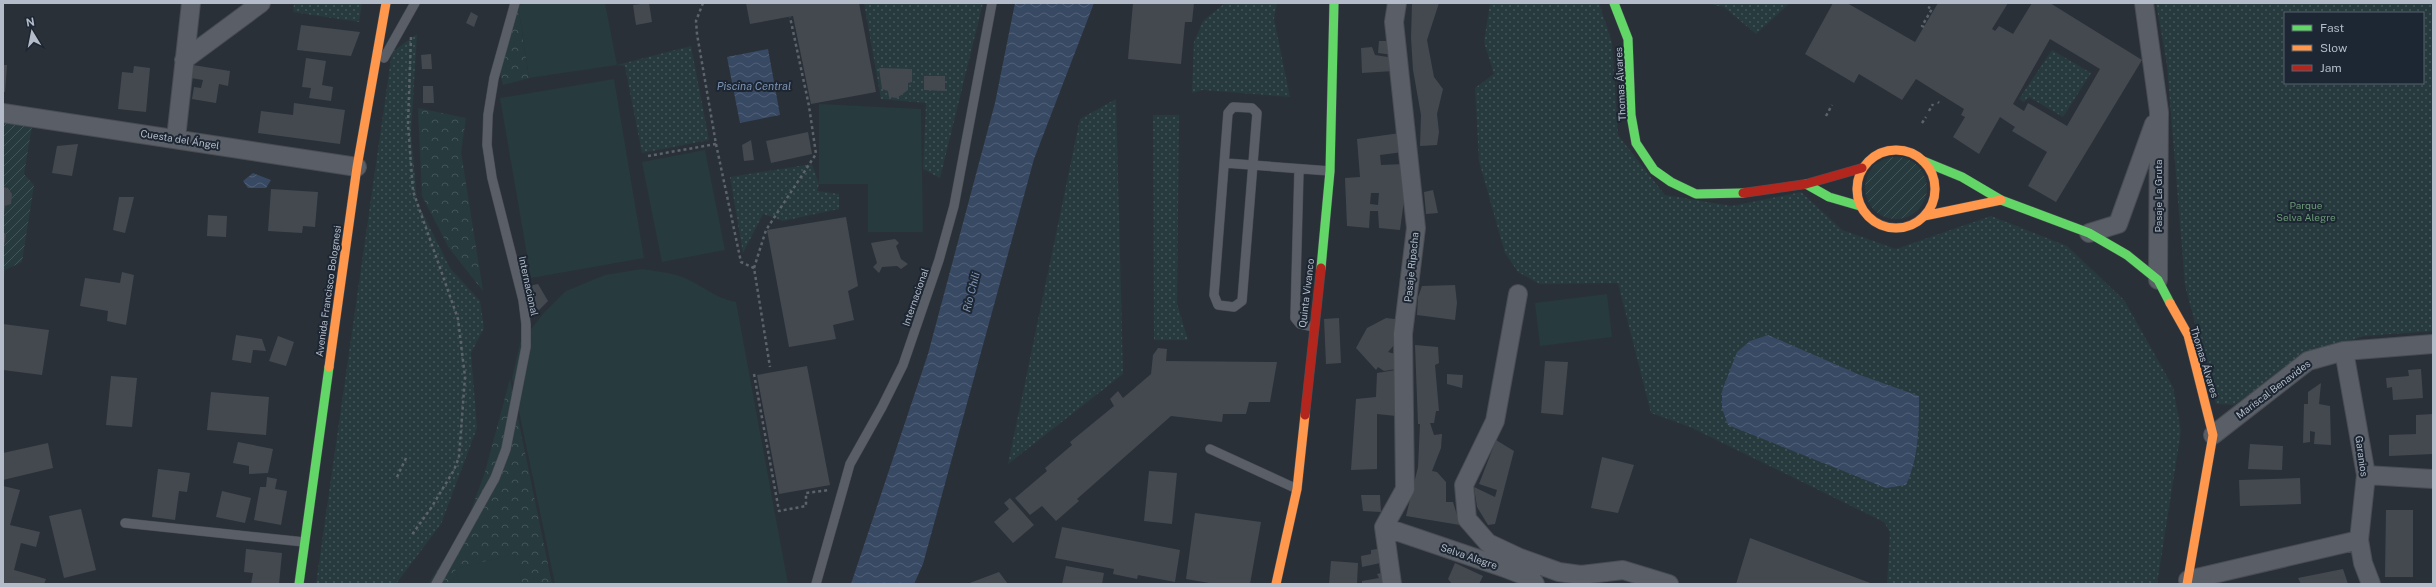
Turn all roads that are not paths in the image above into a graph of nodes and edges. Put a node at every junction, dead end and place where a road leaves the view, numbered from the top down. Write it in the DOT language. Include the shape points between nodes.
graph roads {
  1 [pos="190,3"];
  2 [pos="261,3"];
  3 [pos="386,3"];
  4 [pos="415,3"];
  5 [pos="515,3"];
  6 [pos="992,3"];
  7 [pos="1334,3"];
  8 [pos="1396,3"];
  9 [pos="1614,3"];
  10 [pos="2144,3"];
  11 [pos="184,60"];
  12 [pos="372,78"];
  13 [pos="2159,112"];
  14 [pos="3,113"];
  15 [pos="176,138"];
  16 [pos="1923,161"];
  17 [pos="1225,163"];
  18 [pos="1254,165"];
  19 [pos="357,167"];
  20 [pos="1862,168"];
  21 [pos="1299,170"];
  22 [pos="1330,171"];
  23 [pos="1806,184"];
  24 [pos="2001,200"];
  25 [pos="1860,206"];
  26 [pos="1924,216"];
  27 [pos="2089,233"];
  28 [pos="2158,280"];
  29 [pos="1518,294"];
  30 [pos="1313,327"];
  31 [pos="2433,344"];
  32 [pos="2344,351"];
  33 [pos="2213,434"];
  34 [pos="1210,449"];
  35 [pos="2366,474"];
  36 [pos="2433,479"];
  37 [pos="1297,489"];
  38 [pos="125,523"];
  39 [pos="1384,527"];
  40 [pos="2359,540"];
  41 [pos="305,542"];
  42 [pos="1513,563"];
  43 [pos="2187,582"];
  44 [pos="1661,583"];
  45 [pos="299,584"];
  46 [pos="436,584"];
  47 [pos="816,584"];
  48 [pos="1276,584"];
  49 [pos="1392,584"];
  50 [pos="1535,584"];
  51 [pos="2371,584"];
  1 -- 11 [label="street"];
  2 -- 11 [label="street"];
  3 -- 12 [label="street, Avenida Francisco Bolognesi"];
  4 -- 12 [label="lane"];
  5 -- 46 [label="lane, Internacional" via="494,78 488,115 488,146 492,178 522,300 526,347 506,449 495,478"];
  6 -- 47 [label="lane, Internacional" via="954,206 939,260 903,365 850,464"];
  7 -- 22 [label="street, Quinta Vivanco"];
  8 -- 39 [label="street, Pasaje Ripacha" via="1394,22 1416,228 1403,334 1405,489"];
  9 -- 23 [label="street, Thomas Álvares" via="1628,39 1631,115 1636,143 1654,170 1696,194 1754,193"];
  10 -- 13 [label="street, Pasaje La Gruta"];
  11 -- 15 [label="street"];
  12 -- 19 [label="street, Avenida Francisco Bolognesi"];
  13 -- 27 [label="street, Pasaje La Gruta" via="2118,224"];
  13 -- 28 [label="street, Pasaje La Gruta"];
  14 -- 15 [label="street, Cuesta del Ángel"];
  15 -- 19 [label="street, Cuesta del Ángel"];
  16 -- 20 [label="street" via="1901,150 1888,151 1877,155"];
  16 -- 24 [label="street, Thomas Álvares" via="1962,177"];
  16 -- 26 [label="street" via="1930,170 1935,194"];
  17 -- 18 [label="lane"];
  17 -- 18 [label="lane" via="1228,113 1233,107 1252,108 1257,113"];
  17 -- 18 [label="lane" via="1214,295 1218,305 1234,307 1242,301"];
  18 -- 21 [label="lane"];
  19 -- 41 [label="street, Avenida Francisco Bolognesi"];
  20 -- 23 [label="street, Thomas Álvares"];
  20 -- 25 [label="street" via="1857,184"];
  21 -- 22 [label="lane"];
  21 -- 30 [label="lane" via="1295,315 1300,324"];
  22 -- 30 [label="street, Quinta Vivanco" via="1318,300"];
  23 -- 25 [label="street" via="1829,197"];
  24 -- 26 [label="street"];
  24 -- 27 [label="street, Thomas Álvares"];
  25 -- 26 [label="street" via="1866,214 1884,226 1905,227"];
  27 -- 28 [label="street, Thomas Álvares" via="2127,254"];
  28 -- 33 [label="street, Thomas Álvares" via="2188,335"];
  29 -- 42 [label="street" via="1495,421 1464,485 1467,519 1488,543"];
  30 -- 37 [label="street, Quinta Vivanco"];
  31 -- 32 [label="street, Mariscal Benavides"];
  32 -- 33 [label="street, Mariscal Benavides" via="2308,361"];
  32 -- 35 [label="street, Garanios"];
  33 -- 43 [label="street, Thomas Álvares"];
  34 -- 37 [label="lane"];
  35 -- 36 [label="street"];
  35 -- 40 [label="street, Garanios"];
  37 -- 48 [label="street, Quinta Vivanco"];
  38 -- 41 [label="lane"];
  39 -- 42 [label="street, Selva Alegre"];
  39 -- 49 [label="street"];
  40 -- 43 [label="street"];
  40 -- 51 [label="street, Garanios" via="2363,563"];
  41 -- 45 [label="street, Avenida Francisco Bolognesi"];
  42 -- 44 [label="street, Selva Alegre" via="1580,575 1623,570"];
  42 -- 50 [label="street"];
}
